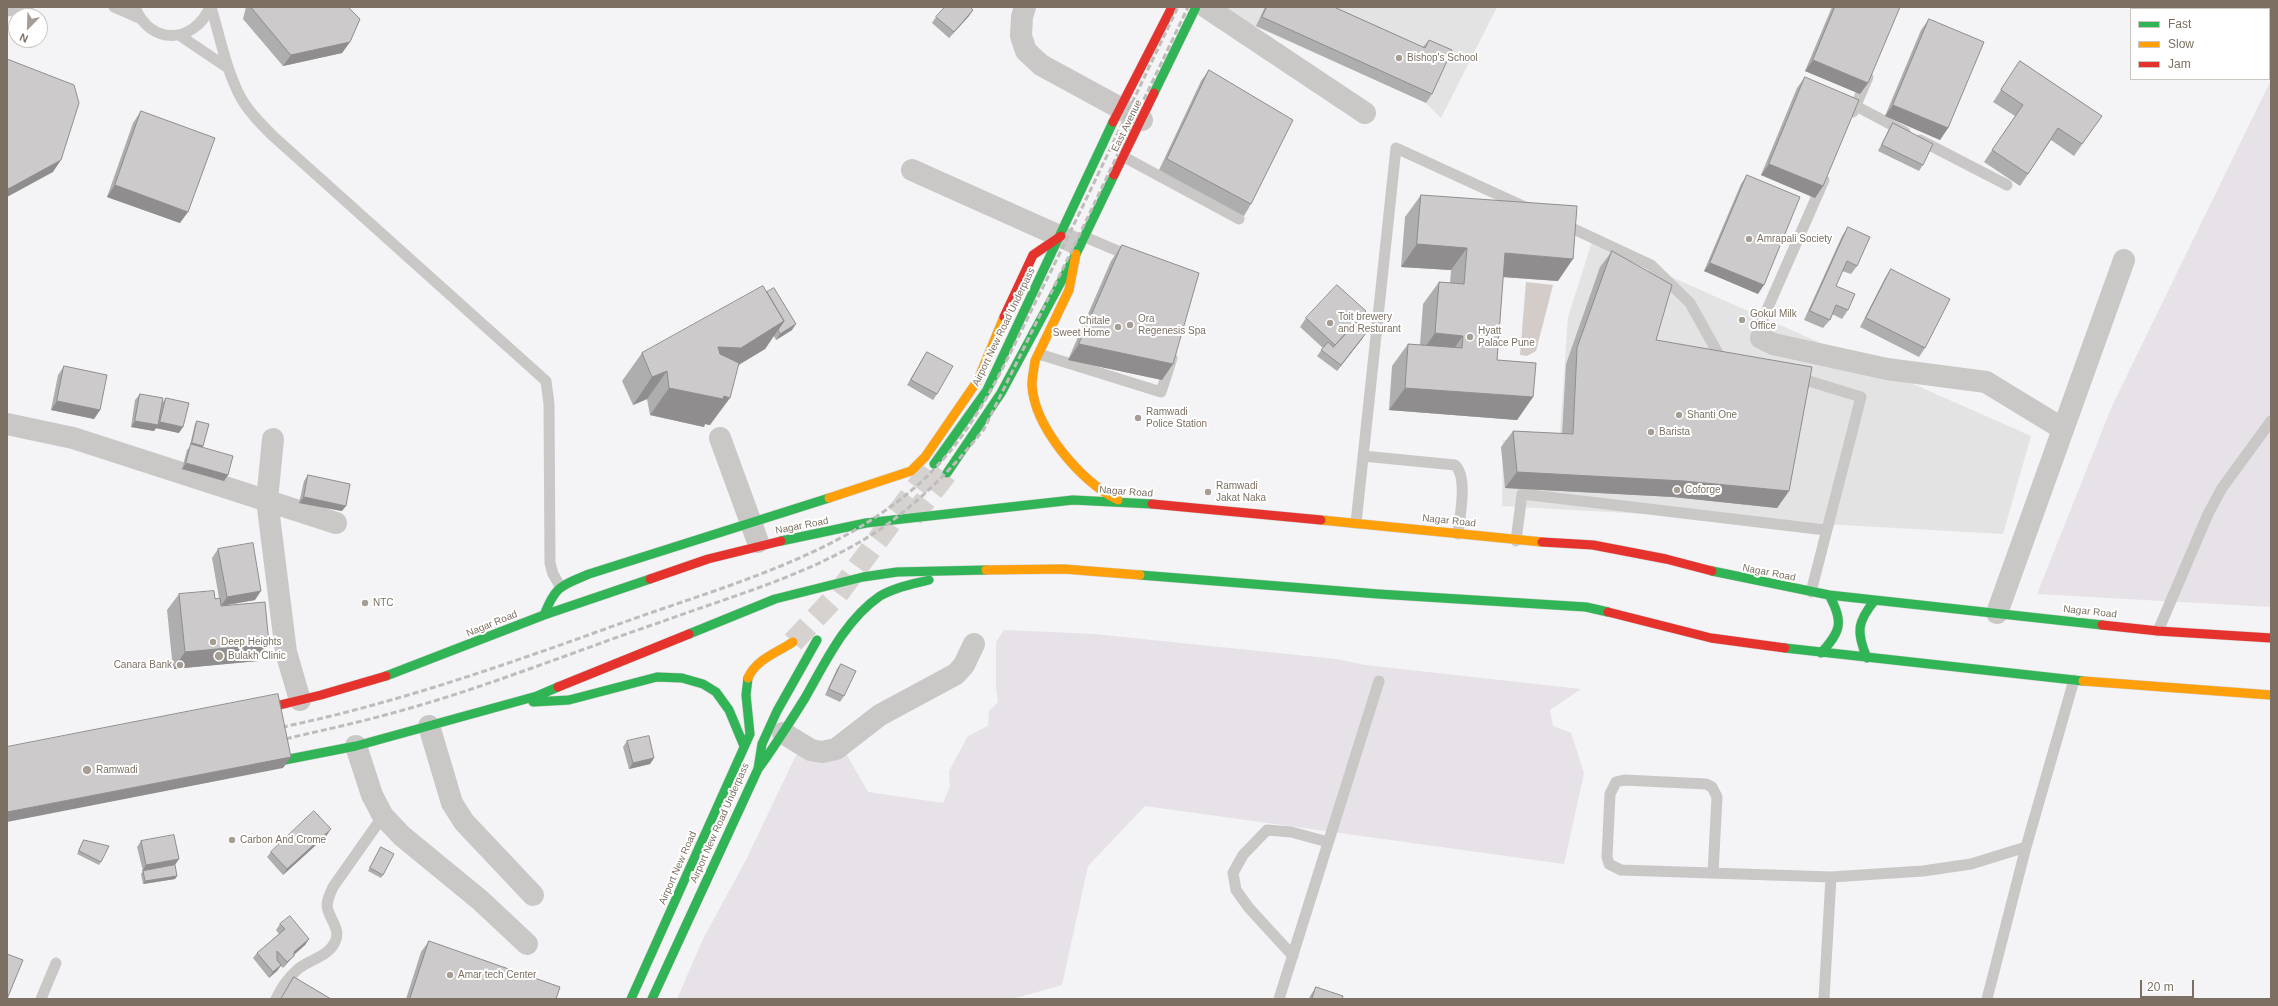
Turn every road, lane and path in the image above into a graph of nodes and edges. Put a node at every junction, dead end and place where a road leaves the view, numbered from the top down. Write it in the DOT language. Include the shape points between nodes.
graph roads {
  1 [pos="28,7"];
  2 [pos="114,7"];
  3 [pos="135,7"];
  4 [pos="211,7"];
  5 [pos="1025,7"];
  6 [pos="1172,7"];
  7 [pos="1196,7"];
  8 [pos="1206,7"];
  9 [pos="7,11"];
  10 [pos="139,18"];
  11 [pos="179,35"];
  12 [pos="1874,63"];
  13 [pos="228,68"];
  14 [pos="1856,106"];
  15 [pos="1120,108"];
  16 [pos="1365,113"];
  17 [pos="1142,120"];
  18 [pos="1849,120"];
  19 [pos="1124,157"];
  20 [pos="912,170"];
  21 [pos="1827,171"];
  22 [pos="2007,185"];
  23 [pos="1538,213"];
  24 [pos="1239,220"];
  25 [pos="1552,220"];
  26 [pos="1061,236"];
  27 [pos="1080,245"];
  28 [pos="2124,260"];
  29 [pos="1141,261"];
  30 [pos="1761,338"];
  31 [pos="1175,349"];
  32 [pos="1039,354"];
  33 [pos="1705,356"];
  34 [pos="1720,357"];
  35 [pos="1735,360"];
  36 [pos="1786,374"];
  37 [pos="2271,421"];
  38 [pos="7,424"];
  39 [pos="2063,429"];
  40 [pos="720,438"];
  41 [pos="273,439"];
  42 [pos="1363,456"];
  43 [pos="934,464"];
  44 [pos="947,473"];
  45 [pos="267,500"];
  46 [pos="1124,502"];
  47 [pos="336,523"];
  48 [pos="1356,524"];
  49 [pos="1826,530"];
  50 [pos="756,534"];
  51 [pos="1458,534"];
  52 [pos="1516,541"];
  53 [pos="967,571"];
  54 [pos="560,586"];
  55 [pos="1811,592"];
  56 [pos="1829,595"];
  57 [pos="1876,600"];
  58 [pos="1997,613"];
  59 [pos="544,615"];
  60 [pos="2158,631"];
  61 [pos="2271,638"];
  62 [pos="817,640"];
  63 [pos="792,642"];
  64 [pos="974,644"];
  65 [pos="1821,653"];
  66 [pos="1867,658"];
  67 [pos="2074,680"];
  68 [pos="1379,681"];
  69 [pos="2271,695"];
  70 [pos="300,700"];
  71 [pos="518,700"];
  72 [pos="241,715"];
  73 [pos="429,726"];
  74 [pos="784,733"];
  75 [pos="356,746"];
  76 [pos="744,746"];
  77 [pos="246,768"];
  78 [pos="758,769"];
  79 [pos="383,816"];
  80 [pos="1328,842"];
  81 [pos="2026,847"];
  82 [pos="1714,873"];
  83 [pos="1832,877"];
  84 [pos="533,894"];
  85 [pos="527,944"];
  86 [pos="1293,956"];
  87 [pos="56,963"];
  88 [pos="41,999"];
  89 [pos="276,999"];
  90 [pos="631,999"];
  91 [pos="652,999"];
  92 [pos="1279,999"];
  93 [pos="1824,999"];
  94 [pos="1987,999"];
  1 -- 9 [label="lane"];
  2 -- 10 [label="lane"];
  3 -- 10 [label="lane"];
  4 -- 11 [label="lane" via="205,19 193,30"];
  4 -- 13 [label="lane"];
  5 -- 15 [label="street" via="1021,36 1026,51 1041,65"];
  6 -- 15 [label="main road, East Avenue"];
  7 -- 17 [label="main road, East Avenue"];
  8 -- 16 [label="street"];
  10 -- 11 [label="lane" via="150,29 164,35"];
  11 -- 13 [label="lane"];
  12 -- 14 [label="lane"];
  13 -- 54 [label="lane" via="241,97 272,136 546,381 549,404 550,563"];
  14 -- 18 [label="lane"];
  14 -- 22 [label="lane"];
  15 -- 17 [label="street"];
  15 -- 26 [label="main road, East Avenue"];
  17 -- 19 [label="main road, East Avenue"];
  19 -- 24 [label="lane"];
  19 -- 27 [label="main road, East Avenue"];
  20 -- 26 [label="street"];
  21 -- 30 [label="lane" via="1762,321"];
  23 -- 42 [label="lane" via="1396,148"];
  25 -- 34 [label="lane" via="1651,265 1690,303"];
  26 -- 27 [label="street"];
  26 -- 43 [label="main road, Airport New Road Underpass" via="987,390"];
  26 -- 50 [label="main road" via="1034,255 1011,300 978,380 925,457 911,471"];
  27 -- 29 [label="lane"];
  27 -- 32 [label="main road" via="1070,289"];
  27 -- 44 [label="main road" via="1002,393"];
  28 -- 39 [label="street"];
  30 -- 39 [label="street" via="1773,344 1865,364 1986,382"];
  31 -- 32 [label="lane" via="1161,392"];
  32 -- 46 [label="main road" via="1033,371 1032,386 1041,417 1081,477 1104,494"];
  33 -- 34 [label="lane"];
  34 -- 35 [label="lane"];
  36 -- 49 [label="lane" via="1861,397"];
  37 -- 60 [label="lane" via="2222,488 2208,514"];
  38 -- 45 [label="street" via="73,438"];
  39 -- 58 [label="street"];
  40 -- 50 [label="street"];
  41 -- 45 [label="street"];
  42 -- 48 [label="lane"];
  42 -- 51 [label="lane" via="1455,465 1460,469 1463,479"];
  45 -- 47 [label="street"];
  45 -- 70 [label="street" via="286,652"];
  46 -- 48 [label="main road, Nagar Road"];
  46 -- 50 [label="main road, Nagar Road" via="1073,500 924,515 866,523 817,535"];
  48 -- 51 [label="main road, Nagar Road"];
  49 -- 52 [label="lane" via="1522,494"];
  49 -- 55 [label="lane"];
  50 -- 54 [label="main road" via="589,574"];
  50 -- 59 [label="main road, Nagar Road" via="708,559"];
  51 -- 52 [label="main road, Nagar Road"];
  52 -- 55 [label="main road, Nagar Road" via="1593,545"];
  53 -- 65 [label="main road" via="1064,569 1378,594 1586,606 1711,638"];
  53 -- 71 [label="main road" via="898,572 863,576 775,599 537,696"];
  53 -- 74 [label="main road" via="894,589 869,605 839,642"];
  54 -- 59 [label="main road" via="551,597"];
  55 -- 56 [label="main road, Nagar Road"];
  56 -- 57 [label="main road, Nagar Road"];
  56 -- 65 [label="main road" via="1839,611 1841,624 1836,636"];
  57 -- 58 [label="main road, Nagar Road"];
  57 -- 66 [label="main road" via="1863,615 1858,627 1858,638"];
  58 -- 60 [label="main road, Nagar Road"];
  59 -- 70 [label="main road, Nagar Road" via="396,673"];
  60 -- 61 [label="main road, Nagar Road"];
  62 -- 78 [label="main road, Airport New Road Underpass" via="777,711 762,744"];
  63 -- 76 [label="main road" via="779,652 762,659 748,677 746,700 750,734"];
  64 -- 74 [label="street" via="964,665 956,674 880,715 836,749 822,752 811,750"];
  65 -- 66 [label="main road"];
  66 -- 67 [label="main road"];
  67 -- 69 [label="main road"];
  67 -- 81 [label="lane"];
  68 -- 80 [label="lane"];
  70 -- 72 [label="main road, Nagar Road"];
  71 -- 73 [label="main road"];
  71 -- 76 [label="main road" via="544,703 565,701 656,677 674,677 704,684 716,692 734,720"];
  73 -- 75 [label="main road"];
  73 -- 84 [label="street" via="452,803 464,822"];
  74 -- 78 [label="main road"];
  75 -- 77 [label="main road"];
  75 -- 79 [label="street" via="372,795"];
  76 -- 90 [label="main road, Airport New Road"];
  78 -- 91 [label="main road, Airport New Road Underpass"];
  79 -- 85 [label="street" via="402,836 480,900"];
  79 -- 89 [label="lane" via="328,898 327,909 337,929 337,940 332,949 299,969 282,987"];
  80 -- 86 [label="lane"];
  80 -- 86 [label="lane" via="1291,832 1267,830 1243,855 1233,873 1236,890"];
  81 -- 83 [label="lane" via="1971,864 1922,871"];
  81 -- 94 [label="lane"];
  82 -- 82 [label="lane" via="1621,870 1609,864 1610,794 1616,782 1624,780 1706,784 1712,788 1717,797"];
  82 -- 83 [label="lane"];
  83 -- 93 [label="lane"];
  86 -- 92 [label="lane"];
  87 -- 88 [label="lane"];
}
